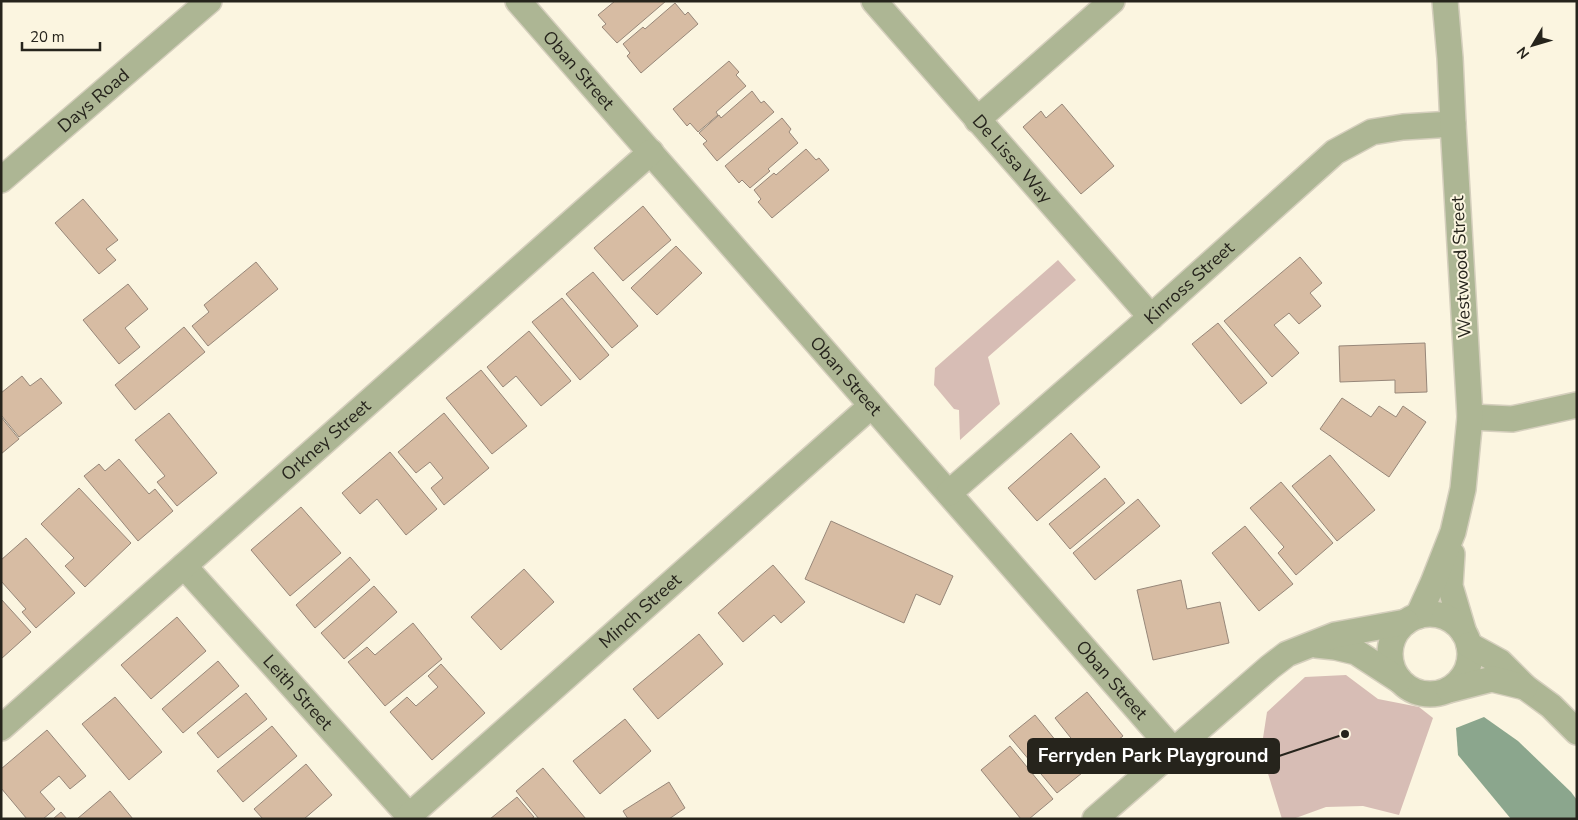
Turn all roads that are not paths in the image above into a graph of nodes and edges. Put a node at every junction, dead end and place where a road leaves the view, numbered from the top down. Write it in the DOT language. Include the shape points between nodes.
graph roads {
  1 [pos="209,1"];
  2 [pos="518,1"];
  3 [pos="874,1"];
  4 [pos="1112,1"];
  5 [pos="1445,1"];
  6 [pos="977,120"];
  7 [pos="1453,124"];
  8 [pos="651,152"];
  9 [pos="1,180"];
  10 [pos="1151,317"];
  11 [pos="1577,405"];
  12 [pos="872,406"];
  13 [pos="1470,417"];
  14 [pos="949,493"];
  15 [pos="1453,532"];
  16 [pos="184,566"];
  17 [pos="1412,619"];
  18 [pos="1466,639"];
  19 [pos="1312,644"];
  20 [pos="1399,680"];
  21 [pos="1525,688"];
  22 [pos="1450,690"];
  23 [pos="1,728"];
  24 [pos="1577,732"];
  25 [pos="1173,750"];
  26 [pos="410,817"];
  27 [pos="1095,819"];
  1 -- 9 [label="street, Days Road"];
  2 -- 8 [label="street, Oban Street"];
  3 -- 6 [label="street, De Lissa Way"];
  4 -- 6 [label="street"];
  5 -- 7 [label="street, Westwood Street"];
  6 -- 10 [label="street, De Lissa Way"];
  7 -- 10 [label="street, Kinross Street" via="1372,132 1335,152"];
  7 -- 13 [label="street, Westwood Street"];
  8 -- 12 [label="street, Oban Street"];
  8 -- 16 [label="street, Orkney Street"];
  10 -- 14 [label="street, Kinross Street"];
  11 -- 13 [label="street" via="1512,419"];
  12 -- 14 [label="street, Oban Street"];
  12 -- 26 [label="street, Minch Street"];
  13 -- 15 [label="street, Westwood Street" via="1463,489"];
  14 -- 25 [label="street, Oban Street"];
  15 -- 17 [label="street, Westwood Street" via="1433,583"];
  15 -- 18 [label="street, Westwood Street" via="1450,586"];
  16 -- 23 [label="street, Orkney Street"];
  16 -- 26 [label="street, Leith Street"];
  17 -- 18 [label="street" via="1431,614 1444,617 1455,624"];
  17 -- 19 [label="street" via="1335,635"];
  17 -- 20 [label="street" via="1397,632 1391,643 1389,656"];
  18 -- 21 [label="street" via="1500,662"];
  18 -- 22 [label="street" via="1470,658 1467,671"];
  19 -- 20 [label="street" via="1356,652"];
  19 -- 25 [label="street" via="1287,654"];
  20 -- 22 [label="street" via="1422,694"];
  21 -- 22 [label="street" via="1492,679"];
  21 -- 24 [label="street" via="1551,706"];
  25 -- 27 [label="street"];
}
